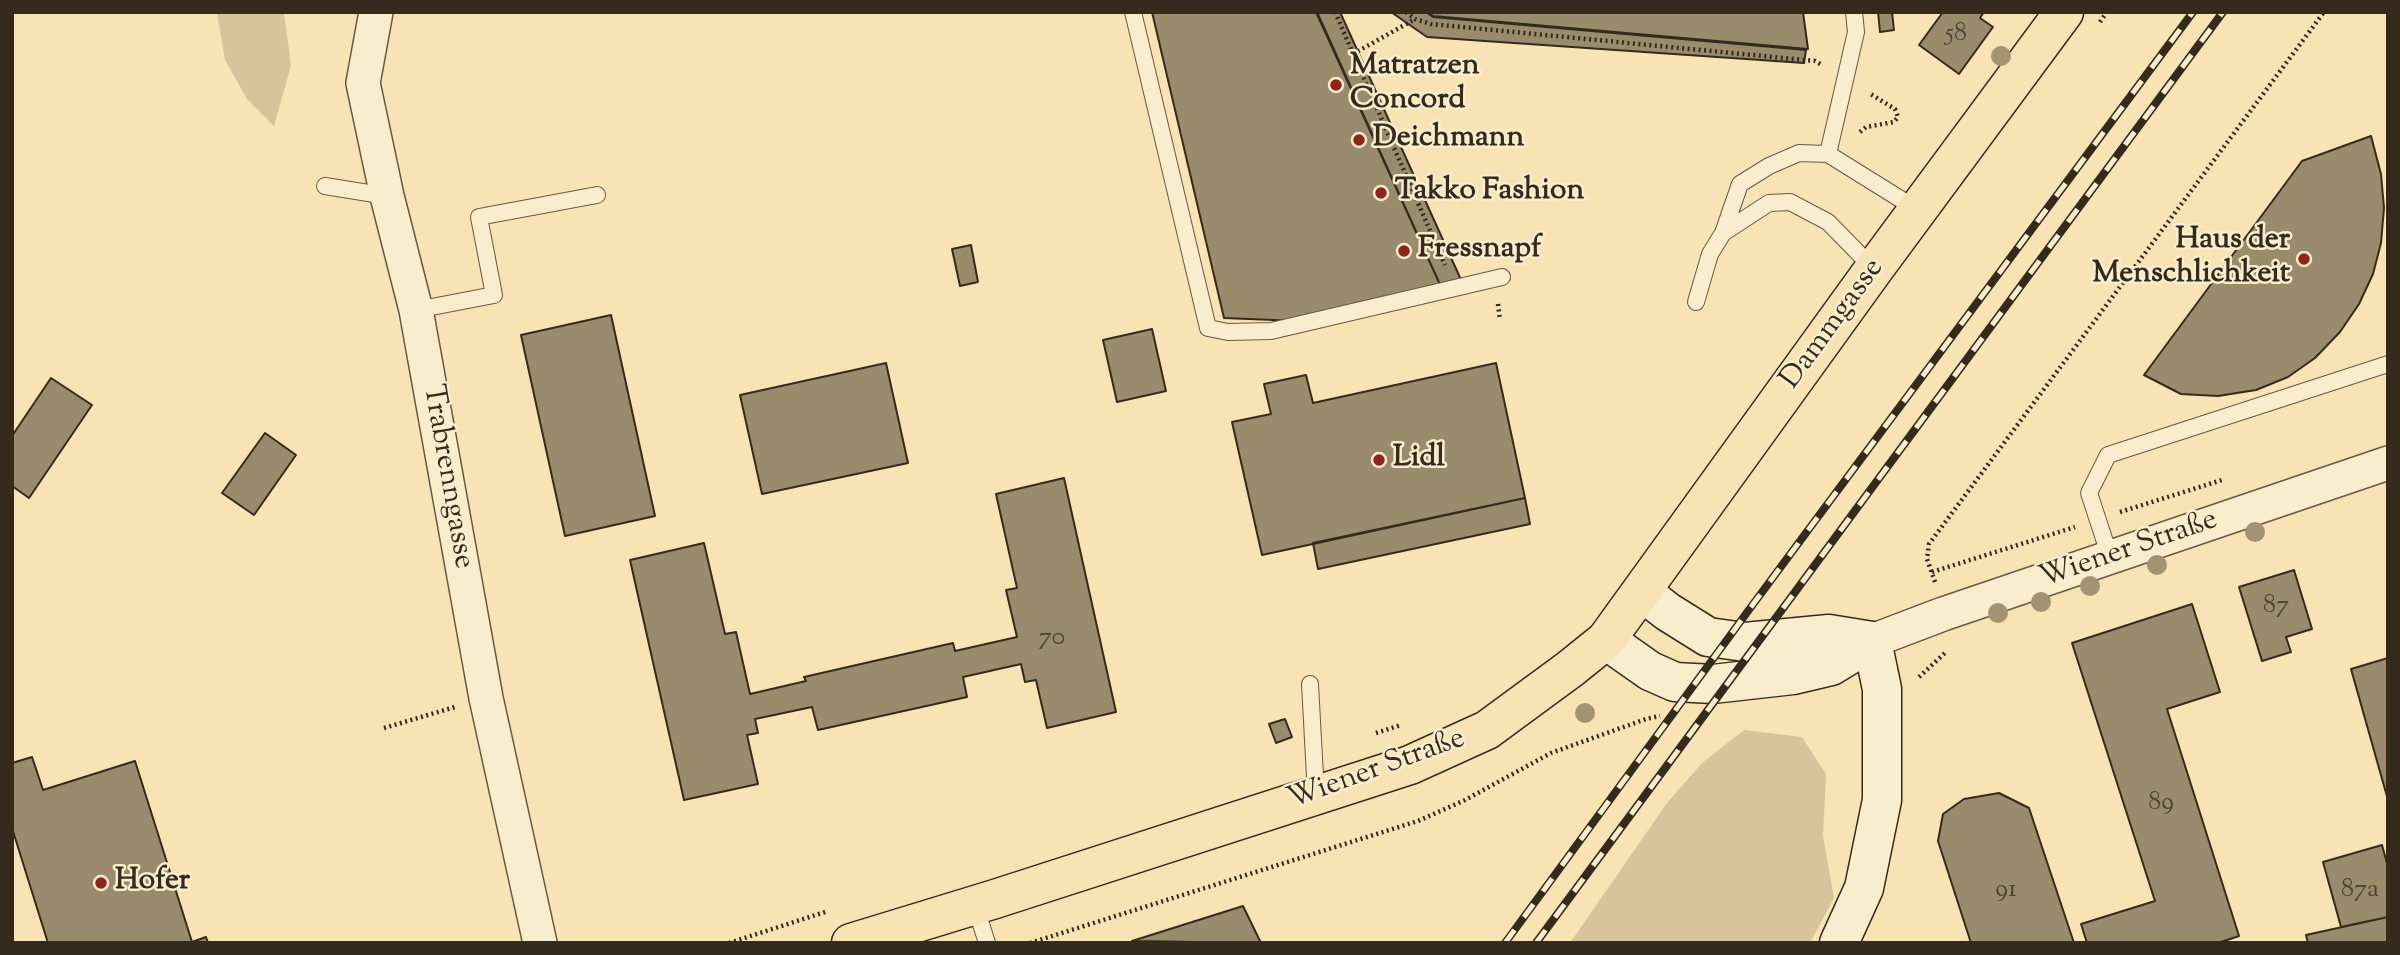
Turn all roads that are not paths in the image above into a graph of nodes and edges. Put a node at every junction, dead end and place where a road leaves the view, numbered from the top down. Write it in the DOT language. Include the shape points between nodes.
graph roads {
  1 [pos="376,12"];
  2 [pos="1133,12"];
  3 [pos="1854,12"];
  4 [pos="2064,12"];
  5 [pos="1828,154"];
  6 [pos="325,186"];
  7 [pos="597,195"];
  8 [pos="387,197"];
  9 [pos="1918,210"];
  10 [pos="1723,233"];
  11 [pos="1874,270"];
  12 [pos="1502,276"];
  13 [pos="1696,302"];
  14 [pos="416,310"];
  15 [pos="2388,364"];
  16 [pos="2388,463"];
  17 [pos="2110,557"];
  18 [pos="1642,592"];
  19 [pos="1606,640"];
  20 [pos="1872,641"];
  21 [pos="1310,684"];
  22 [pos="1315,795"];
  23 [pos="975,905"];
  24 [pos="846,925"];
  25 [pos="540,943"];
  26 [pos="987,943"];
  27 [pos="1839,943"];
  1 -- 8 [label="street, Trabrenngasse" via="363,83"];
  2 -- 12 [label="lane" via="1208,328 1271,331"];
  3 -- 5 [label="lane" via="1856,32"];
  4 -- 9 [label="main road, Dammgasse"];
  5 -- 9 [label="lane"];
  5 -- 10 [label="lane" via="1799,153 1740,184"];
  6 -- 8 [label="lane"];
  7 -- 14 [label="lane" via="479,217 494,295"];
  8 -- 14 [label="street, Trabrenngasse"];
  9 -- 11 [label="main road, Dammgasse"];
  10 -- 11 [label="lane" via="1769,203 1790,202 1828,222"];
  10 -- 13 [label="lane" via="1710,254"];
  11 -- 18 [label="main road, Dammgasse"];
  14 -- 25 [label="street, Trabrenngasse" via="486,698"];
  15 -- 17 [label="lane" via="2108,455 2089,492"];
  16 -- 17 [label="street, Wiener Straße"];
  17 -- 20 [label="street, Wiener Straße"];
  18 -- 19 [label="main road, Dammgasse"];
  18 -- 20 [label="main road" via="1708,637 1745,642 1829,634"];
  19 -- 20 [label="main road, Wiener Straße" via="1650,671 1675,682 1713,684 1831,666"];
  19 -- 22 [label="main road, Wiener Straße" via="1486,730 1410,765"];
  20 -- 27 [label="main road" via="1882,689 1882,800 1864,888"];
  21 -- 22 [label="lane"];
  22 -- 23 [label="main road, Wiener Straße"];
  23 -- 24 [label="main road, Wiener Straße"];
  23 -- 26 [label="lane"];
}
